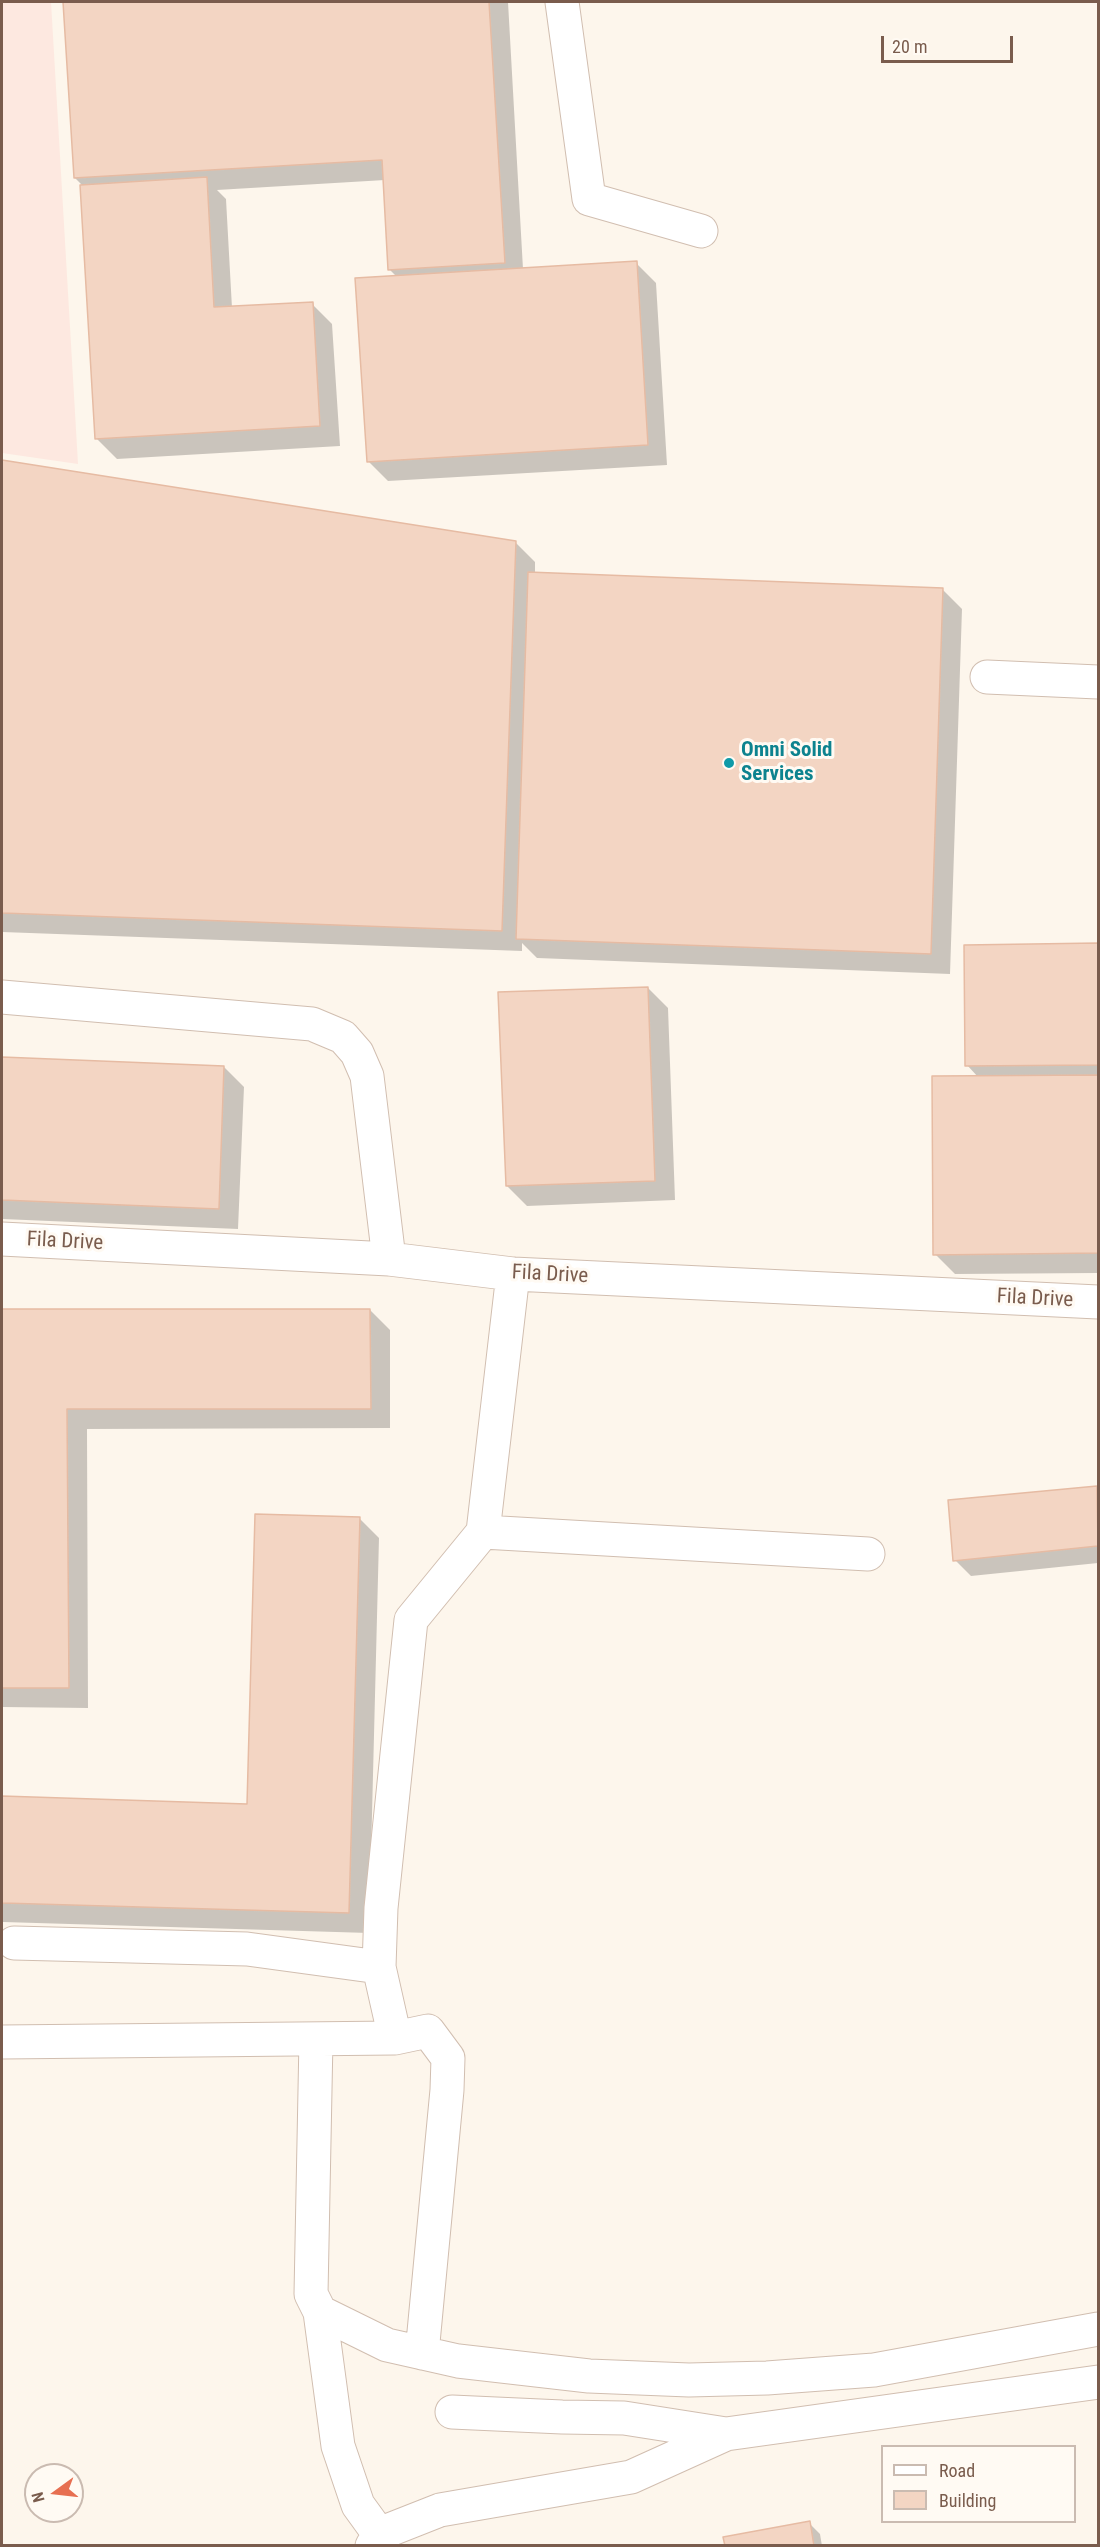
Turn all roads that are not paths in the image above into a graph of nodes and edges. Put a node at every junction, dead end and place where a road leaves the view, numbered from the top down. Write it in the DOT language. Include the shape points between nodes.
graph roads {
  1 [pos="562,2"];
  2 [pos="701,231"];
  3 [pos="987,677"];
  4 [pos="1098,682"];
  5 [pos="2,997"];
  6 [pos="2,1239"];
  7 [pos="389,1259"];
  8 [pos="513,1274"];
  9 [pos="1098,1302"];
  10 [pos="483,1532"];
  11 [pos="868,1554"];
  12 [pos="14,1943"];
  13 [pos="379,1967"];
  14 [pos="395,2038"];
  15 [pos="316,2039"];
  16 [pos="2,2042"];
  17 [pos="320,2312"];
  18 [pos="1098,2329"];
  19 [pos="423,2353"];
  20 [pos="1098,2382"];
  21 [pos="452,2412"];
  22 [pos="726,2434"];
  23 [pos="375,2540"];
  1 -- 2 [label="street" via="589,199"];
  3 -- 4 [label="street"];
  5 -- 7 [label="street" via="312,1024 343,1037 357,1053 367,1076"];
  6 -- 7 [label="street, Fila Drive"];
  7 -- 8 [label="street, Fila Drive"];
  8 -- 9 [label="street, Fila Drive"];
  8 -- 10 [label="street"];
  10 -- 11 [label="street"];
  10 -- 13 [label="street" via="411,1620 382,1896"];
  12 -- 13 [label="street" via="247,1949"];
  13 -- 14 [label="street"];
  14 -- 15 [label="street"];
  14 -- 19 [label="street" via="428,2031 448,2058"];
  15 -- 16 [label="street"];
  15 -- 17 [label="street" via="311,2294"];
  17 -- 19 [label="street" via="387,2345"];
  17 -- 23 [label="street" via="338,2446"];
  18 -- 19 [label="street" via="873,2370 767,2378 589,2376 458,2361"];
  20 -- 22 [label="street"];
  21 -- 22 [label="street" via="624,2418"];
  22 -- 23 [label="street" via="631,2477 440,2510"];
}
